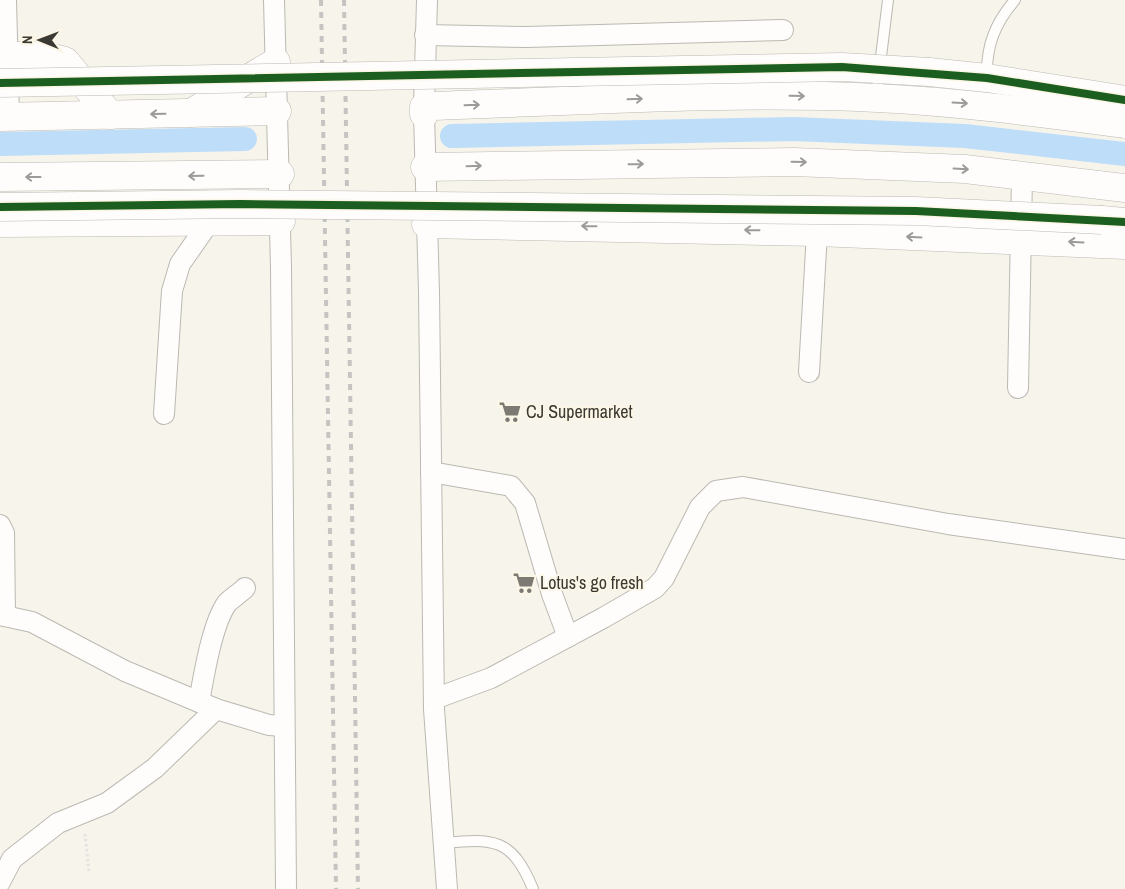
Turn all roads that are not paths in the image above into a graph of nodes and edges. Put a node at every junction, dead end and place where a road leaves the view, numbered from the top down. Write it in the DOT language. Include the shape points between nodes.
graph roads {
  1 [pos="6,0"];
  2 [pos="274,0"];
  3 [pos="427,0"];
  4 [pos="888,0"];
  5 [pos="1015,0"];
  6 [pos="783,30"];
  7 [pos="425,35"];
  8 [pos="4,56"];
  9 [pos="276,62"];
  10 [pos="880,69"];
  11 [pos="987,78"];
  12 [pos="0,83"];
  13 [pos="876,98"];
  14 [pos="1125,100"];
  15 [pos="277,111"];
  16 [pos="424,111"];
  17 [pos="190,114"];
  18 [pos="110,115"];
  19 [pos="4,116"];
  20 [pos="1125,124"];
  21 [pos="425,168"];
  22 [pos="280,174"];
  23 [pos="222,175"];
  24 [pos="1022,175"];
  25 [pos="0,177"];
  26 [pos="1125,188"];
  27 [pos="0,207"];
  28 [pos="217,221"];
  29 [pos="281,221"];
  30 [pos="1113,221"];
  31 [pos="0,223"];
  32 [pos="426,224"];
  33 [pos="817,232"];
  34 [pos="1020,240"];
  35 [pos="1125,245"];
  36 [pos="809,372"];
  37 [pos="1018,388"];
  38 [pos="164,414"];
  39 [pos="431,472"];
  40 [pos="0,525"];
  41 [pos="1125,549"];
  42 [pos="245,588"];
  43 [pos="3,615"];
  44 [pos="568,637"];
  45 [pos="434,699"];
  46 [pos="208,705"];
  47 [pos="284,726"];
  48 [pos="443,842"];
  49 [pos="0,882"];
  50 [pos="286,889"];
  51 [pos="447,889"];
  52 [pos="533,889"];
  1 -- 8 [label="street"];
  2 -- 9 [label="street"];
  3 -- 7 [label="street"];
  4 -- 10 [label="lane"];
  5 -- 11 [label="lane" via="992,35 986,55"];
  6 -- 7 [label="street" via="546,37"];
  7 -- 16 [label="street"];
  8 -- 18 [label="street" via="46,56 65,61"];
  8 -- 19 [label="street"];
  9 -- 15 [label="street"];
  9 -- 17 [label="street"];
  10 -- 11 [label="street, bridge"];
  10 -- 12 [label="street, bridge" via="497,72 388,77"];
  10 -- 13 [label="lane"];
  11 -- 14 [label="street"];
  16 -- 13 [label="street, one-way" via="713,96"];
  13 -- 20 [label="street, one-way" via="984,105"];
  15 -- 17 [label="street"];
  15 -- 22 [label="street"];
  16 -- 21 [label="street"];
  17 -- 18 [label="street, one-way"];
  18 -- 19 [label="street"];
  21 -- 24 [label="street, one-way" via="794,162 965,169"];
  21 -- 32 [label="street"];
  22 -- 23 [label="street"];
  22 -- 29 [label="street"];
  23 -- 25 [label="street, one-way"];
  23 -- 28 [label="street"];
  24 -- 26 [label="street"];
  24 -- 34 [label="street"];
  27 -- 30 [label="street, bridge" via="241,204 837,210"];
  28 -- 29 [label="street"];
  28 -- 31 [label="street"];
  28 -- 38 [label="street" via="180,264 172,291"];
  29 -- 47 [label="street"];
  33 -- 32 [label="street, one-way"];
  32 -- 39 [label="street"];
  34 -- 33 [label="street, one-way"];
  33 -- 36 [label="street"];
  35 -- 34 [label="street, one-way"];
  34 -- 37 [label="street"];
  39 -- 44 [label="street" via="511,486 521,498 537,536 552,594"];
  39 -- 45 [label="street"];
  40 -- 43 [label="street" via="4,533"];
  41 -- 44 [label="street" via="948,524 743,487 716,490 700,506 664,578 654,588"];
  42 -- 46 [label="street" via="227,603 210,648"];
  43 -- 46 [label="street" via="32,622 126,671"];
  44 -- 45 [label="street" via="491,678"];
  45 -- 48 [label="street"];
  46 -- 47 [label="street" via="269,725"];
  46 -- 49 [label="street" via="154,768 106,803 58,823 12,859"];
  47 -- 50 [label="street"];
  48 -- 51 [label="street"];
  48 -- 52 [label="lane" via="494,842 516,855"];
}
